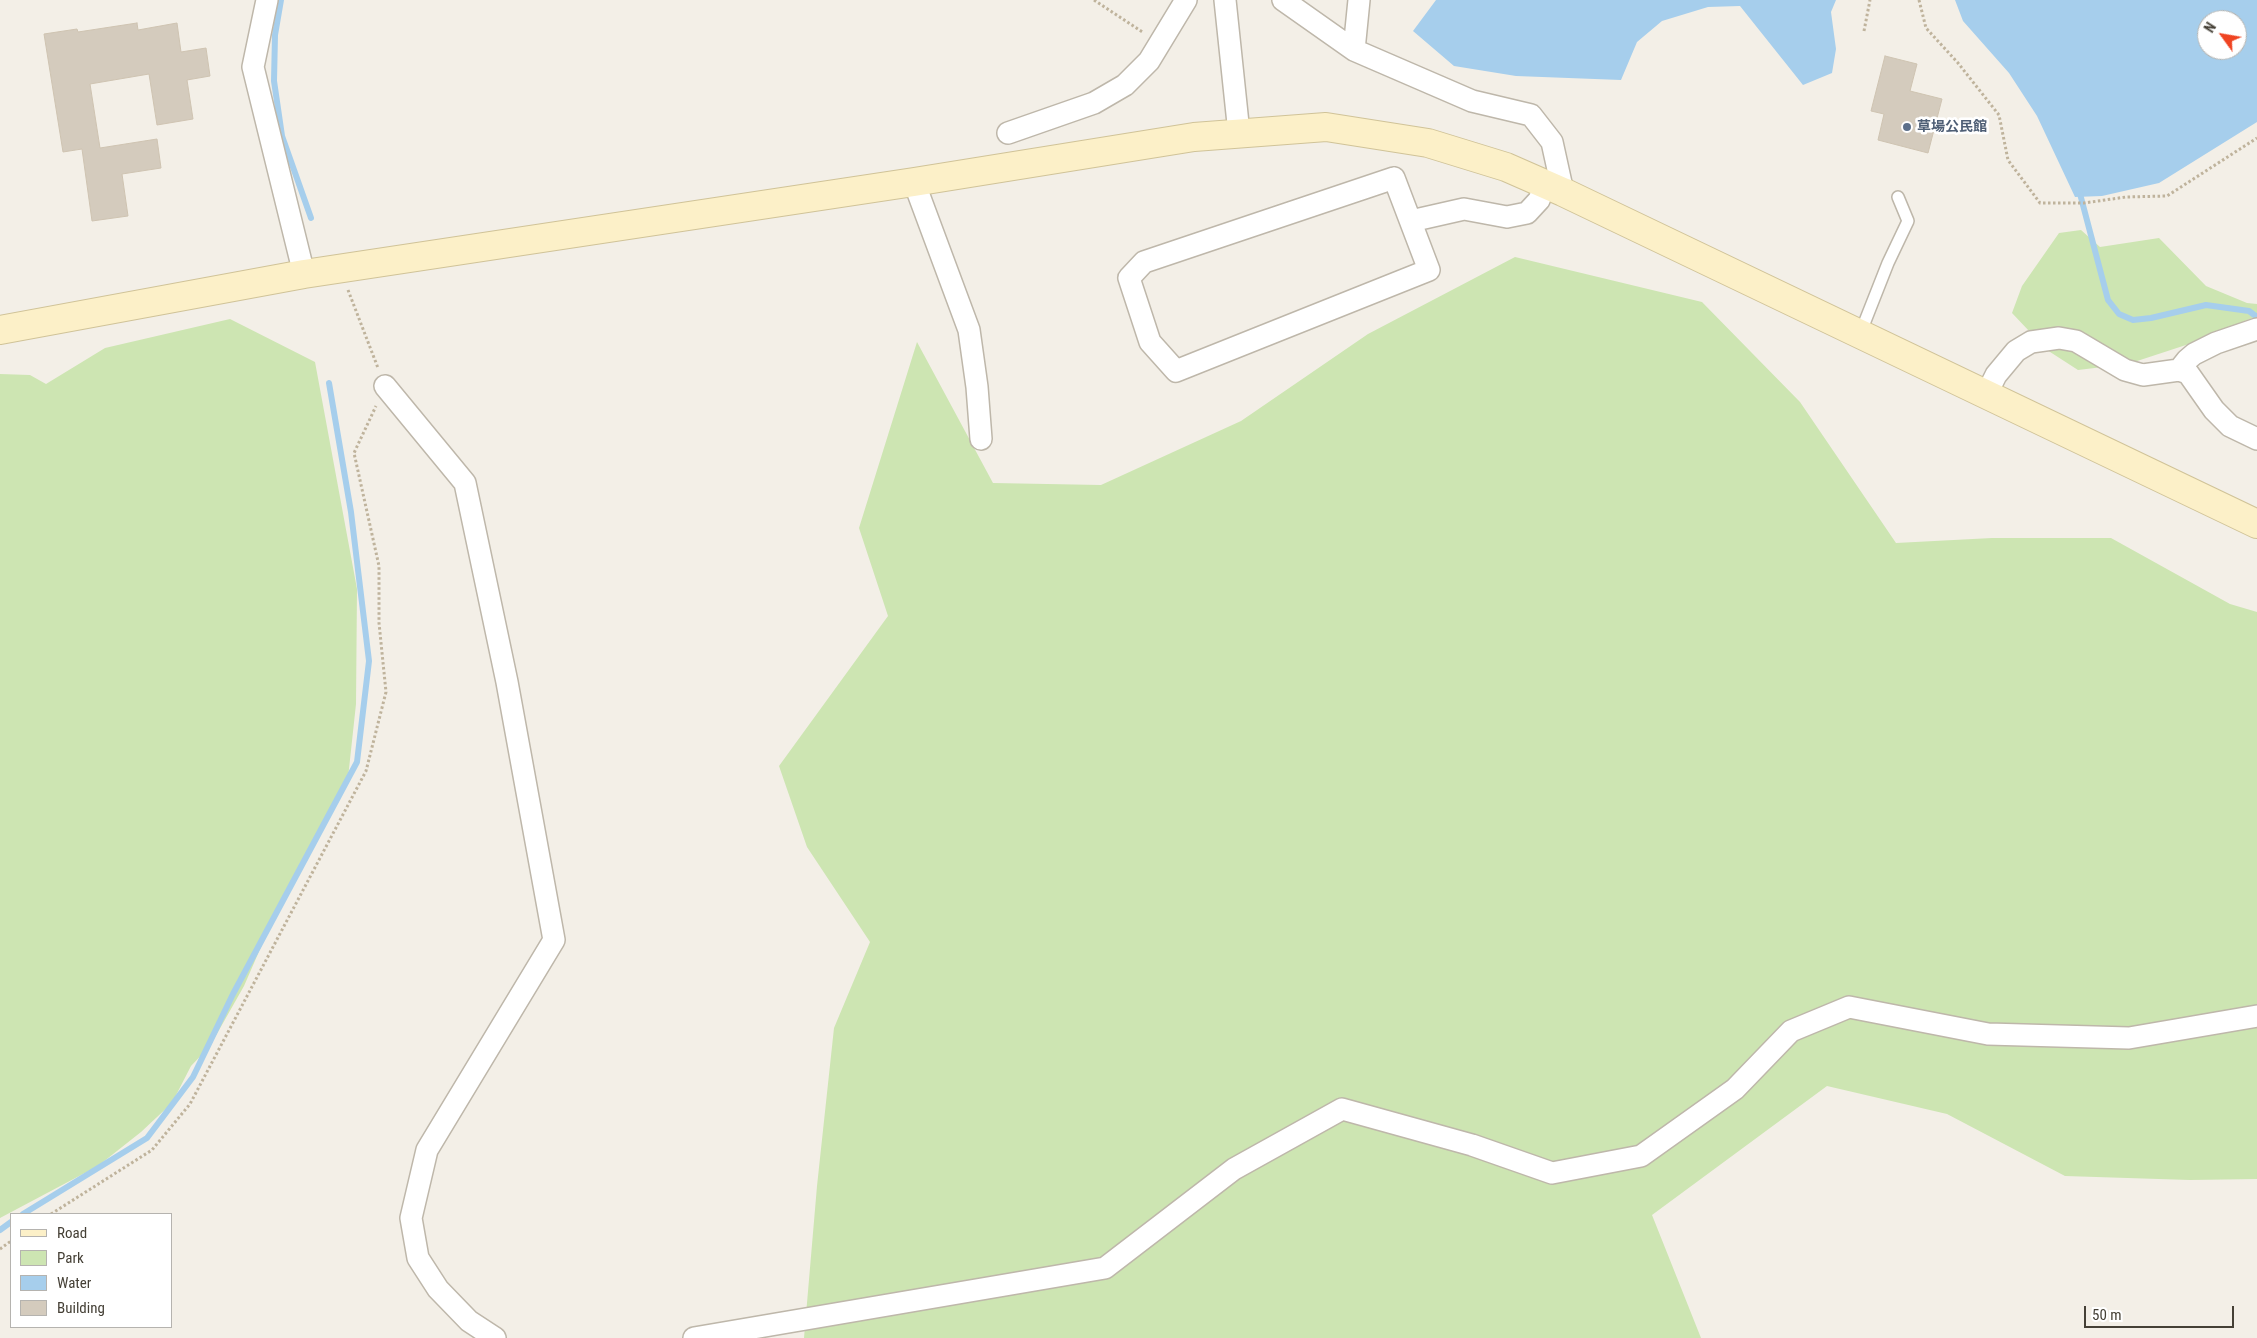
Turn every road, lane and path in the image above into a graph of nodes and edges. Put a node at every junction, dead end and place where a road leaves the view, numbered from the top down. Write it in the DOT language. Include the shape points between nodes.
graph roads {
  1 [pos="267,0"];
  2 [pos="1094,0"];
  3 [pos="1186,0"];
  4 [pos="1225,0"];
  5 [pos="1284,0"];
  6 [pos="1358,0"];
  7 [pos="1870,0"];
  8 [pos="1919,0"];
  9 [pos="1864,31"];
  10 [pos="1160,44"];
  11 [pos="1354,50"];
  12 [pos="1008,133"];
  13 [pos="1239,133"];
  14 [pos="2257,138"];
  15 [pos="914,182"];
  16 [pos="1554,188"];
  17 [pos="1898,197"];
  18 [pos="1411,221"];
  19 [pos="340,268"];
  20 [pos="304,274"];
  21 [pos="2257,328"];
  22 [pos="0,330"];
  23 [pos="1860,334"];
  24 [pos="2180,370"];
  25 [pos="385,386"];
  26 [pos="1986,395"];
  27 [pos="980,439"];
  28 [pos="2257,439"];
  29 [pos="2257,524"];
  30 [pos="2257,1016"];
  31 [pos="52,1213"];
  32 [pos="495,1338"];
  33 [pos="694,1338"];
  1 -- 20 [label="street" via="254,67"];
  2 -- 10 [label="path"];
  3 -- 10 [label="street"];
  4 -- 13 [label="street"];
  5 -- 11 [label="street"];
  6 -- 11 [label="street"];
  7 -- 9 [label="path"];
  8 -- 14 [label="path" via="1926,28 1999,116 2008,160 2040,203 2167,196"];
  10 -- 12 [label="street" via="1126,85 1094,103"];
  11 -- 16 [label="street" via="1472,101 1531,115 1552,142"];
  13 -- 15 [label="street" via="1194,137"];
  13 -- 16 [label="street" via="1326,127 1428,143 1506,168"];
  15 -- 19 [label="street"];
  15 -- 27 [label="street" via="969,330"];
  16 -- 18 [label="street" via="1527,213 1508,217 1464,209"];
  16 -- 23 [label="street"];
  17 -- 23 [label="lane" via="1908,220"];
  18 -- 18 [label="street" via="1429,270 1176,371 1150,342 1129,278 1144,262 1394,178"];
  19 -- 20 [label="street"];
  19 -- 25 [label="path"];
  20 -- 22 [label="street"];
  21 -- 24 [label="street" via="2194,354"];
  23 -- 26 [label="street"];
  24 -- 26 [label="street" via="2143,375 2125,370 2076,341 2046,338 2016,351 1996,375"];
  24 -- 28 [label="street" via="2188,373 2214,410 2230,426"];
  25 -- 31 [label="path" via="354,453 379,566 379,623 386,692 366,771 190,1104 152,1150"];
  25 -- 32 [label="street" via="465,483 507,682 554,940 427,1150 411,1218 418,1258 438,1289 469,1321"];
  26 -- 29 [label="street"];
  30 -- 33 [label="street" via="2129,1038 1988,1034 1849,1007 1791,1031 1735,1089 1641,1156 1552,1173 1472,1145 1342,1109 1234,1169 1105,1268"];
}
